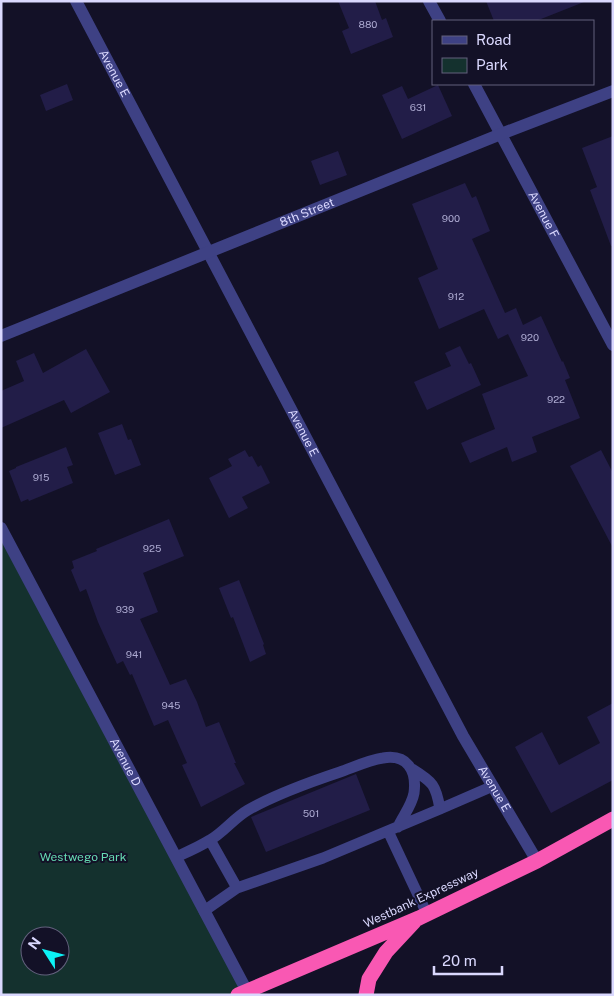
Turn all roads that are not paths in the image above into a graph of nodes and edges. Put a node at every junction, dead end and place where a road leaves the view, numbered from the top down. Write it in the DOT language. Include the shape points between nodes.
graph roads {
  1 [pos="76,1"];
  2 [pos="429,1"];
  3 [pos="439,20"];
  4 [pos="475,85"];
  5 [pos="613,91"];
  6 [pos="501,134"];
  7 [pos="208,253"];
  8 [pos="1,336"];
  9 [pos="613,345"];
  10 [pos="1,528"];
  11 [pos="412,769"];
  12 [pos="493,786"];
  13 [pos="440,810"];
  14 [pos="613,819"];
  15 [pos="393,829"];
  16 [pos="210,840"];
  17 [pos="176,857"];
  18 [pos="537,861"];
  19 [pos="237,888"];
  20 [pos="204,911"];
  21 [pos="423,916"];
  22 [pos="244,994"];
  23 [pos="366,995"];
  1 -- 7 [label="street, Avenue E"];
  2 -- 3 [label="street"];
  4 -- 6 [label="street, Avenue F"];
  5 -- 6 [label="street, 8th Street"];
  6 -- 7 [label="street, 8th Street"];
  6 -- 9 [label="street, Avenue F"];
  7 -- 8 [label="street, 8th Street"];
  7 -- 12 [label="street, Avenue E" via="463,736"];
  10 -- 17 [label="street, Avenue D"];
  11 -- 13 [label="lane" via="436,788"];
  11 -- 15 [label="lane" via="414,793"];
  11 -- 16 [label="lane" via="400,758 383,758 322,778 246,811"];
  12 -- 13 [label="lane"];
  12 -- 18 [label="street, Avenue E"];
  13 -- 15 [label="lane"];
  14 -- 18 [label="highway, Westbank Expressway"];
  15 -- 19 [label="lane"];
  15 -- 21 [label="lane"];
  16 -- 17 [label="lane"];
  16 -- 19 [label="lane"];
  17 -- 20 [label="street, Avenue D"];
  18 -- 21 [label="highway, Westbank Expressway"];
  19 -- 20 [label="lane"];
  20 -- 22 [label="street, Avenue D"];
  21 -- 22 [label="highway, Westbank Expressway"];
  21 -- 23 [label="highway" via="386,952 369,979"];
}
